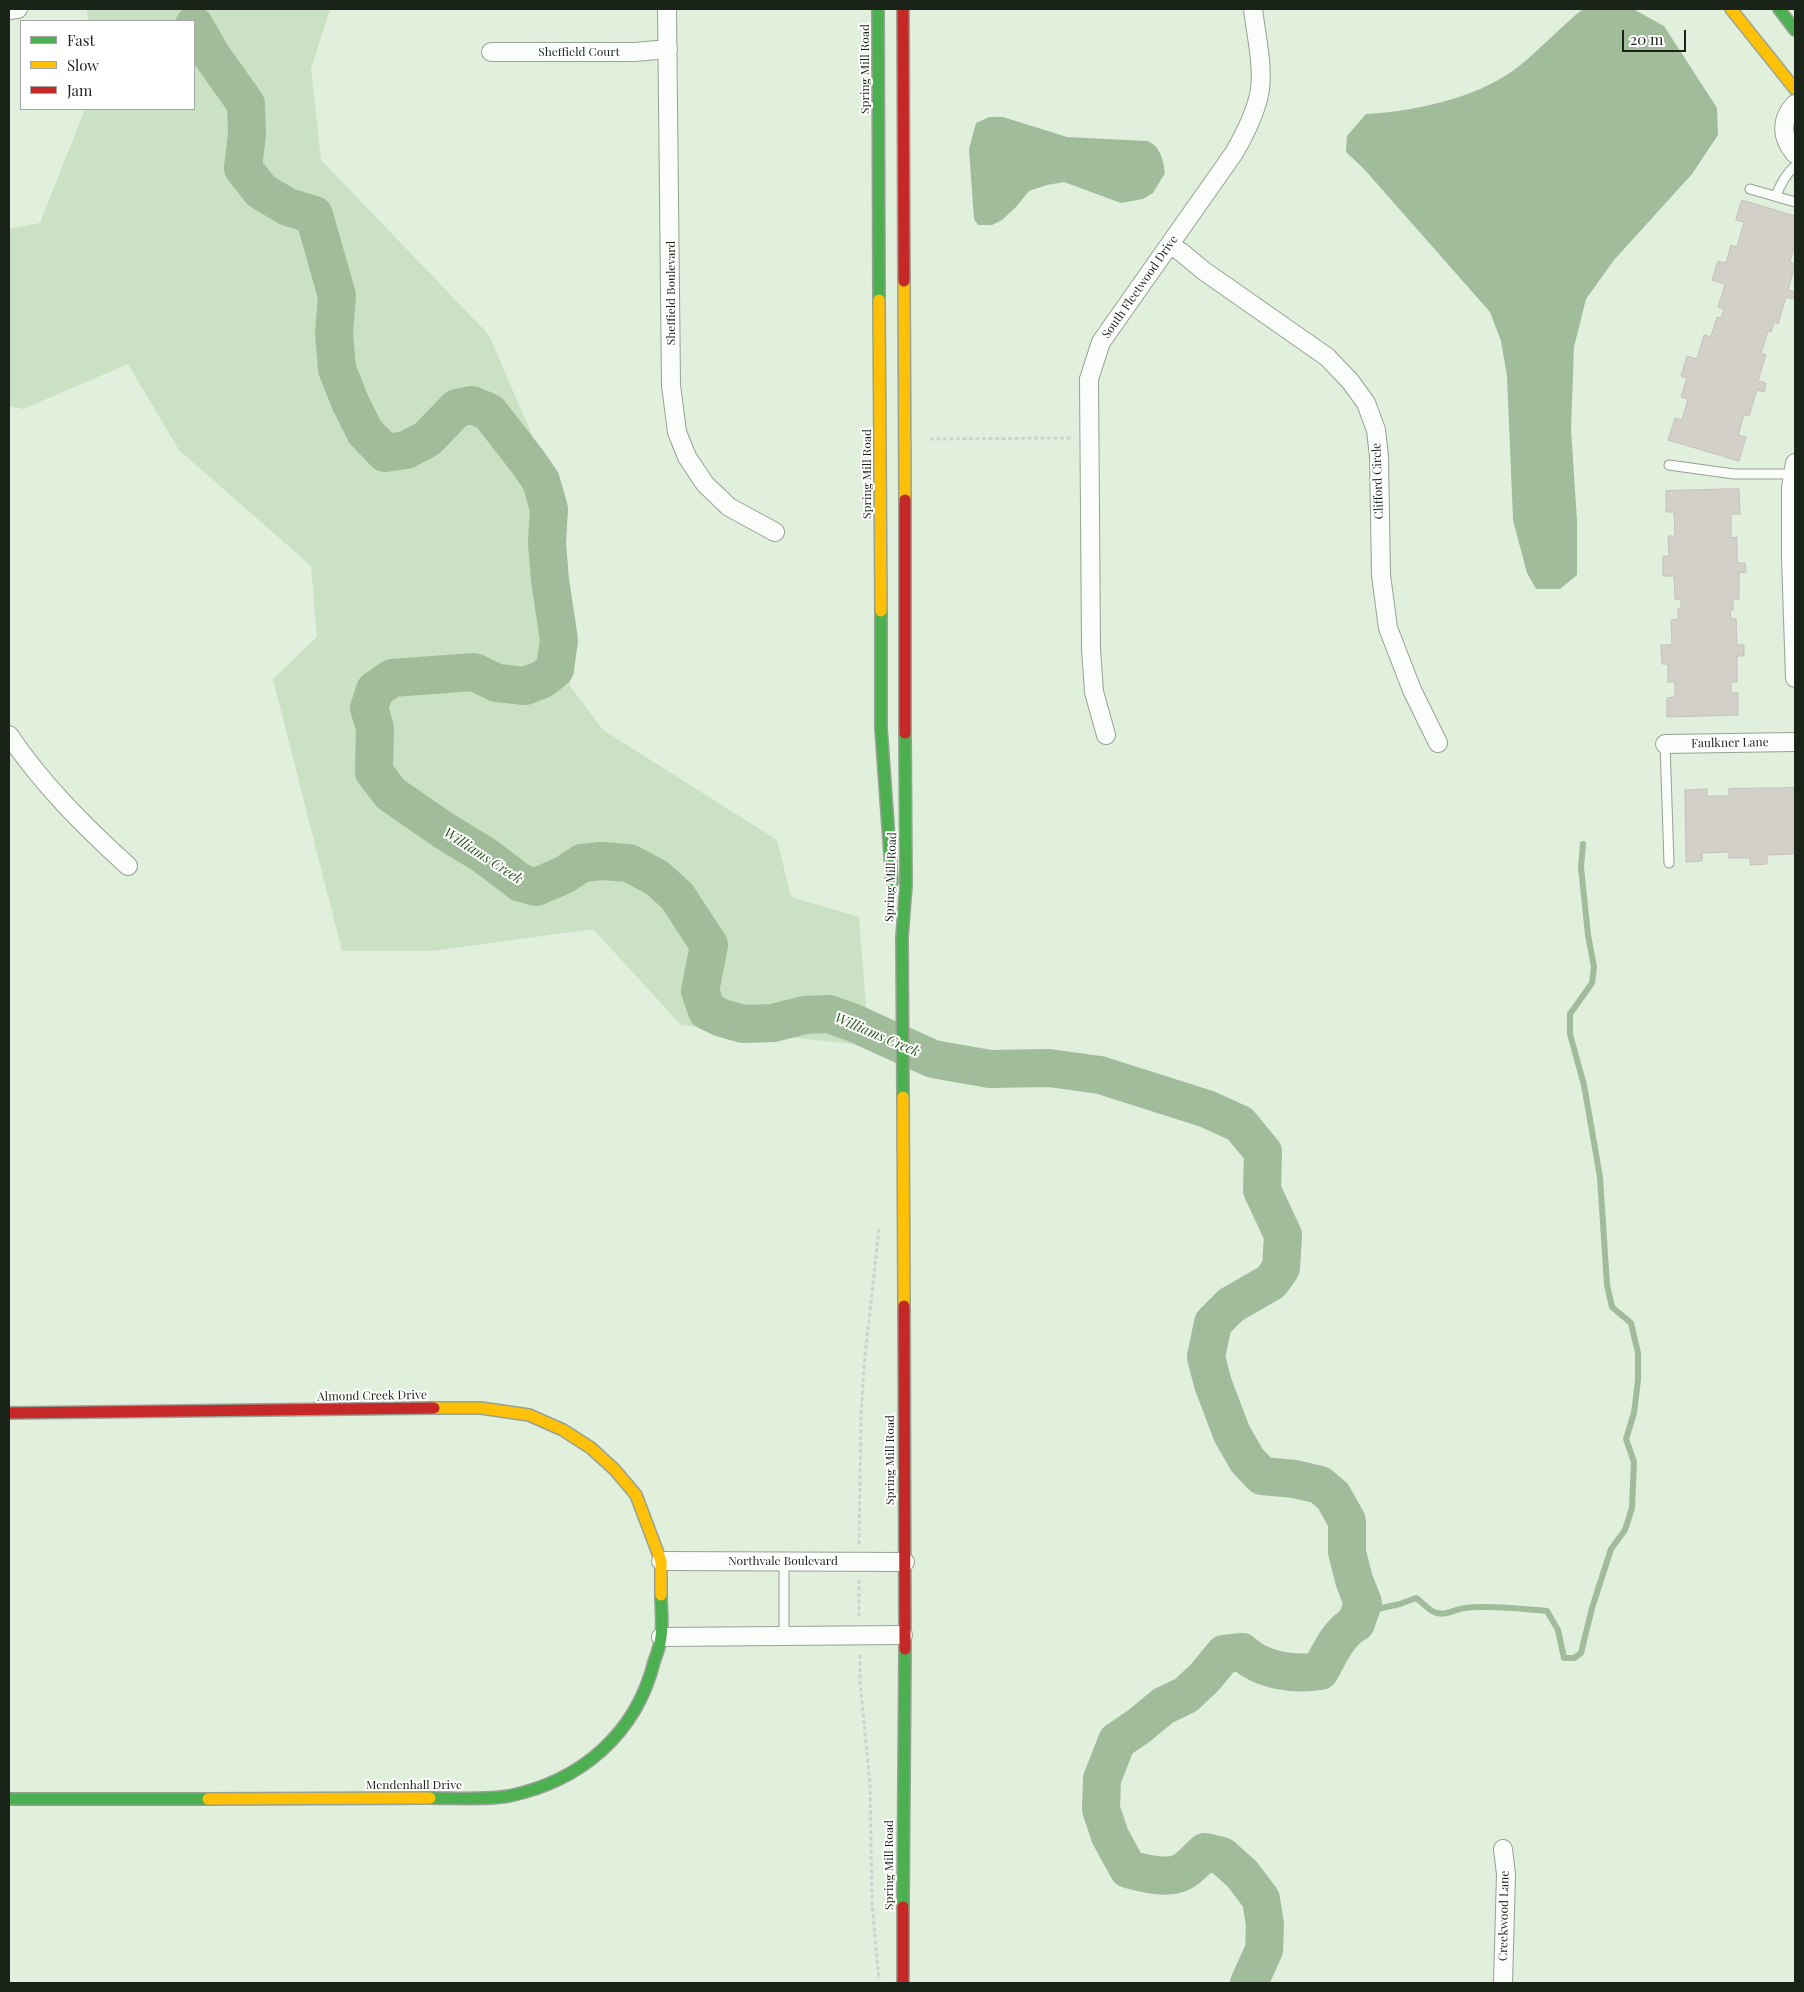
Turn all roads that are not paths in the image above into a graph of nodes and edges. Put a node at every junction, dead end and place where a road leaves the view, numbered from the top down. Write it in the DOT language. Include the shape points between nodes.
graph roads {
  1 [pos="18,9"];
  2 [pos="667,9"];
  3 [pos="878,9"];
  4 [pos="903,9"];
  5 [pos="1253,9"];
  6 [pos="1731,9"];
  7 [pos="1779,9"];
  8 [pos="9,10"];
  9 [pos="1795,30"];
  10 [pos="668,49"];
  11 [pos="491,52"];
  12 [pos="1795,89"];
  13 [pos="1795,104"];
  14 [pos="1795,154"];
  15 [pos="1750,189"];
  16 [pos="1776,196"];
  17 [pos="1795,202"];
  18 [pos="1170,245"];
  19 [pos="1669,465"];
  20 [pos="1794,468"];
  21 [pos="775,532"];
  22 [pos="1795,678"];
  23 [pos="9,735"];
  24 [pos="1106,735"];
  25 [pos="1795,742"];
  26 [pos="1438,743"];
  27 [pos="1665,744"];
  28 [pos="1669,863"];
  29 [pos="128,866"];
  30 [pos="902,937"];
  31 [pos="9,1413"];
  32 [pos="661,1561"];
  33 [pos="784,1561"];
  34 [pos="905,1562"];
  35 [pos="903,1634"];
  36 [pos="784,1636"];
  37 [pos="661,1637"];
  38 [pos="9,1799"];
  39 [pos="1503,1849"];
  40 [pos="903,1983"];
  41 [pos="1503,1983"];
  1 -- 8 [label="street"];
  2 -- 10 [label="street, Sheffield Boulevard"];
  3 -- 30 [label="street, Spring Mill Road" via="881,728 892,883"];
  4 -- 30 [label="street, Spring Mill Road" via="906,885"];
  5 -- 18 [label="street, South Fleetwood Drive" via="1260,90 1246,132"];
  6 -- 12 [label="street"];
  7 -- 9 [label="street"];
  10 -- 11 [label="street, Sheffield Court"];
  10 -- 21 [label="street, Sheffield Boulevard" via="671,385 677,432 687,457 705,484 729,507"];
  13 -- 14 [label="street" via="1788,111 1783,129"];
  14 -- 16 [label="lane"];
  15 -- 16 [label="lane"];
  16 -- 17 [label="lane"];
  18 -- 24 [label="street, South Fleetwood Drive" via="1101,342 1090,379 1091,648 1094,692"];
  18 -- 26 [label="street, Clifford Circle" via="1327,357 1366,403 1376,430 1379,456 1381,575 1388,628 1412,690"];
  19 -- 20 [label="lane" via="1734,474"];
  20 -- 22 [label="street" via="1791,558"];
  23 -- 29 [label="street" via="71,811"];
  25 -- 27 [label="street, Faulkner Lane"];
  27 -- 28 [label="lane"];
  30 -- 34 [label="street, Spring Mill Road"];
  31 -- 32 [label="street, Almond Creek Drive" via="481,1408 529,1415 563,1430 591,1448 615,1470 636,1495"];
  32 -- 33 [label="street, Northvale Boulevard"];
  32 -- 37 [label="street, Mendenhall Drive"];
  33 -- 34 [label="street, Northvale Boulevard"];
  33 -- 36 [label="lane"];
  34 -- 35 [label="street, Spring Mill Road"];
  35 -- 36 [label="street"];
  35 -- 40 [label="street, Spring Mill Road"];
  36 -- 37 [label="street"];
  37 -- 38 [label="street, Mendenhall Drive" via="646,1686 631,1717 610,1744 583,1766 549,1784 508,1796"];
  39 -- 41 [label="street, Creekwood Lane" via="1506,1874"];
}
